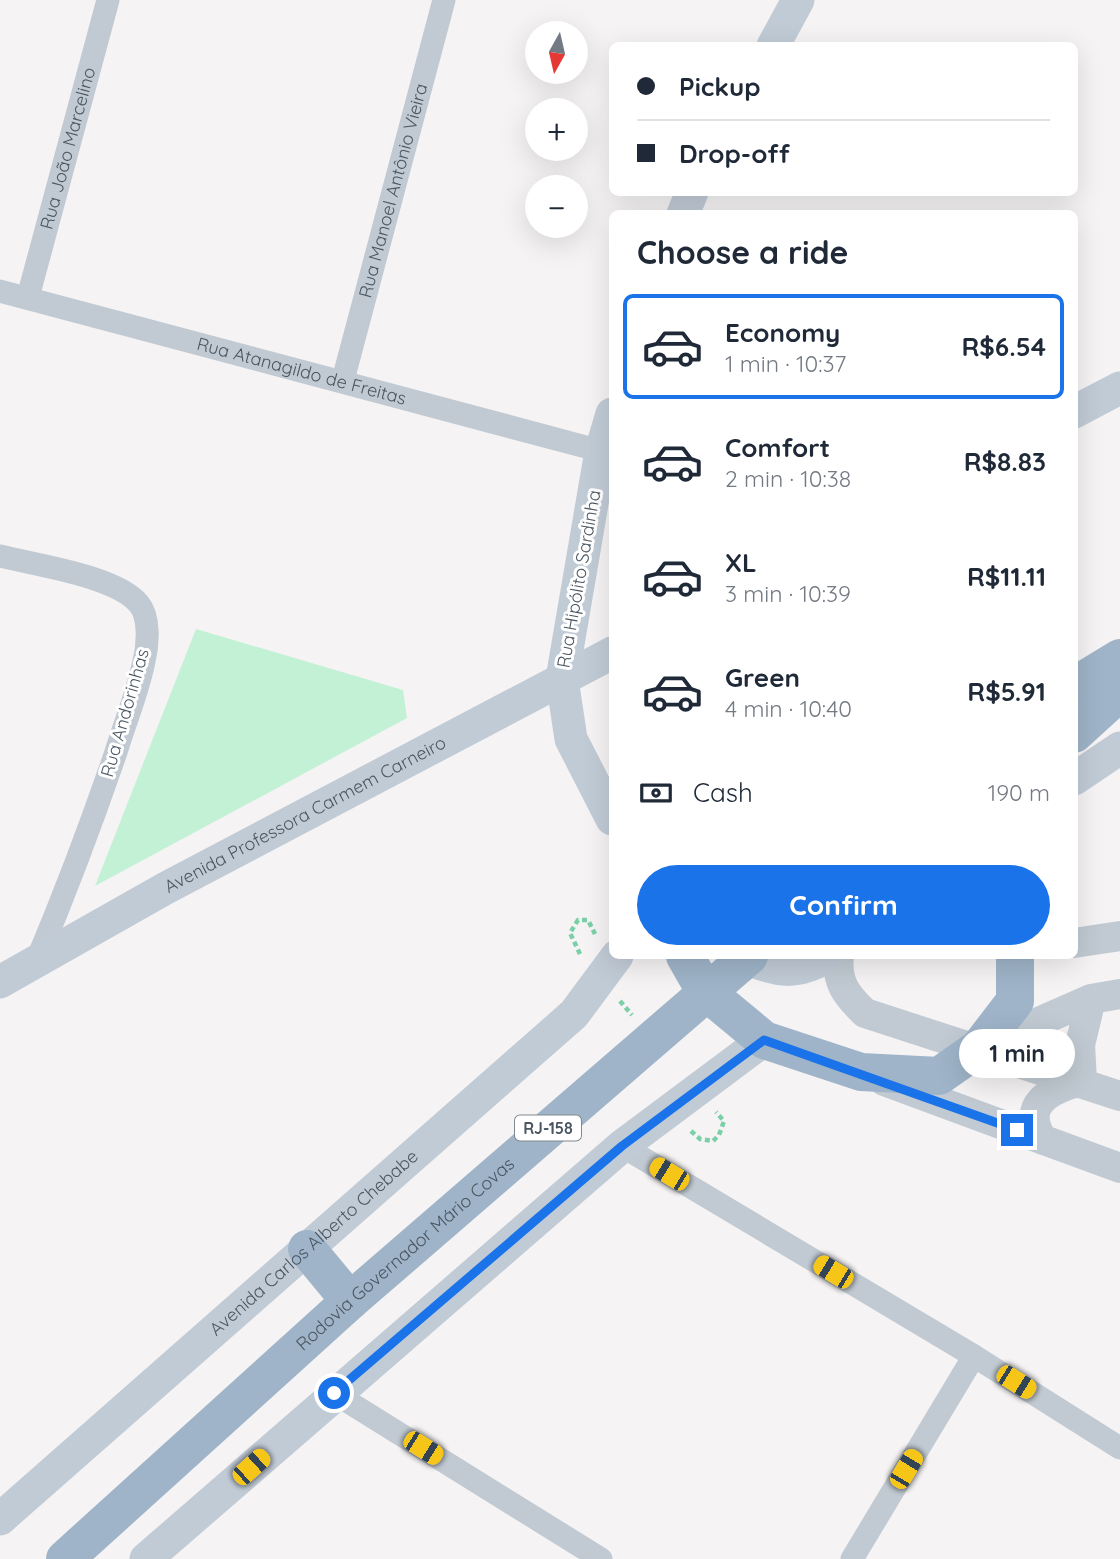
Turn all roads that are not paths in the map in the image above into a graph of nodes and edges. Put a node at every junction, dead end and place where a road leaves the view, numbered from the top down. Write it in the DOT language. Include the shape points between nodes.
graph roads {
  1 [pos="108,0"];
  2 [pos="444,0"];
  3 [pos="799,0"];
  4 [pos="775,42"];
  5 [pos="0,291"];
  6 [pos="28,297"];
  7 [pos="343,380"];
  8 [pos="1120,388"];
  9 [pos="1078,410"];
  10 [pos="609,424"];
  11 [pos="601,451"];
  12 [pos="0,556"];
  13 [pos="609,655"];
  14 [pos="1120,658"];
  15 [pos="562,679"];
  16 [pos="1078,684"];
  17 [pos="1120,690"];
  18 [pos="1078,715"];
  19 [pos="1078,730"];
  20 [pos="1120,748"];
  21 [pos="1078,776"];
  22 [pos="609,814"];
  23 [pos="1120,936"];
  24 [pos="1078,942"];
  25 [pos="615,959"];
  26 [pos="687,959"];
  27 [pos="745,959"];
  28 [pos="751,959"];
  29 [pos="824,959"];
  30 [pos="839,959"];
  31 [pos="1015,959"];
  32 [pos="37,960"];
  33 [pos="1,981"];
  34 [pos="705,991"];
  35 [pos="1120,994"];
  36 [pos="1091,999"];
  37 [pos="764,1040"];
  38 [pos="979,1048"];
  39 [pos="861,1072"];
  40 [pos="1082,1082"];
  41 [pos="1120,1096"];
  42 [pos="1043,1140"];
  43 [pos="622,1146"];
  44 [pos="1120,1168"];
  45 [pos="307,1249"];
  46 [pos="349,1301"];
  47 [pos="974,1356"];
  48 [pos="334,1393"];
  49 [pos="1120,1448"];
  50 [pos="0,1519"];
  51 [pos="65,1559"];
  52 [pos="146,1559"];
  53 [pos="601,1559"];
  54 [pos="852,1559"];
  1 -- 6 [label="street, Rua João Marcelino"];
  2 -- 7 [label="street, Rua Manoel Antônio Vieira"];
  3 -- 4 [label="main road"];
  5 -- 6 [label="street, Rua Atanagildo de Freitas"];
  6 -- 7 [label="street, Rua Atanagildo de Freitas"];
  7 -- 11 [label="street, Rua Atanagildo de Freitas"];
  8 -- 9 [label="main road"];
  10 -- 11 [label="main road, Rua Hipólito Sardinha"];
  11 -- 15 [label="main road, Rua Hipólito Sardinha"];
  12 -- 32 [label="street, Rua Andorinhas" via="105,583 140,605 146,629 145,660 136,692 85,844"];
  13 -- 15 [label="main road, Avenida Professora Carmem Carneiro"];
  14 -- 16 [label="highway"];
  15 -- 22 [label="main road, Rua Hipólito Sardinha" via="571,739"];
  15 -- 32 [label="main road, Avenida Professora Carmem Carneiro"];
  17 -- 18 [label="highway"];
  17 -- 19 [label="highway"];
  20 -- 21 [label="main road"];
  23 -- 24 [label="street"];
  25 -- 45 [label="main road, Avenida Carlos Alberto Chebabe" via="574,1014"];
  26 -- 34 [label="highway"];
  27 -- 34 [label="highway, Rodovia Governador Mário Covas / RJ-158"];
  28 -- 29 [label="main road" via="775,970 793,970"];
  30 -- 38 [label="street" via="837,973 845,994 865,1013"];
  31 -- 38 [label="highway" via="1015,1001"];
  32 -- 33 [label="main road, Avenida Professora Carmem Carneiro"];
  34 -- 37 [label="highway"];
  34 -- 46 [label="highway, Rodovia Governador Mário Covas / RJ-158"];
  35 -- 36 [label="street"];
  36 -- 38 [label="street"];
  36 -- 40 [label="street" via="1080,1045"];
  37 -- 39 [label="highway"];
  37 -- 43 [label="main road"];
  38 -- 39 [label="highway" via="939,1076"];
  38 -- 40 [label="street"];
  39 -- 42 [label="street"];
  40 -- 41 [label="street"];
  40 -- 42 [label="street" via="1059,1087 1042,1098 1035,1115"];
  42 -- 44 [label="street"];
  43 -- 47 [label="street"];
  43 -- 48 [label="main road"];
  45 -- 46 [label="highway"];
  45 -- 50 [label="main road, Avenida Carlos Alberto Chebabe"];
  46 -- 51 [label="highway, Rodovia Governador Mário Covas / RJ-158"];
  47 -- 49 [label="street"];
  47 -- 54 [label="street"];
  48 -- 52 [label="main road"];
  48 -- 53 [label="street"];
}
